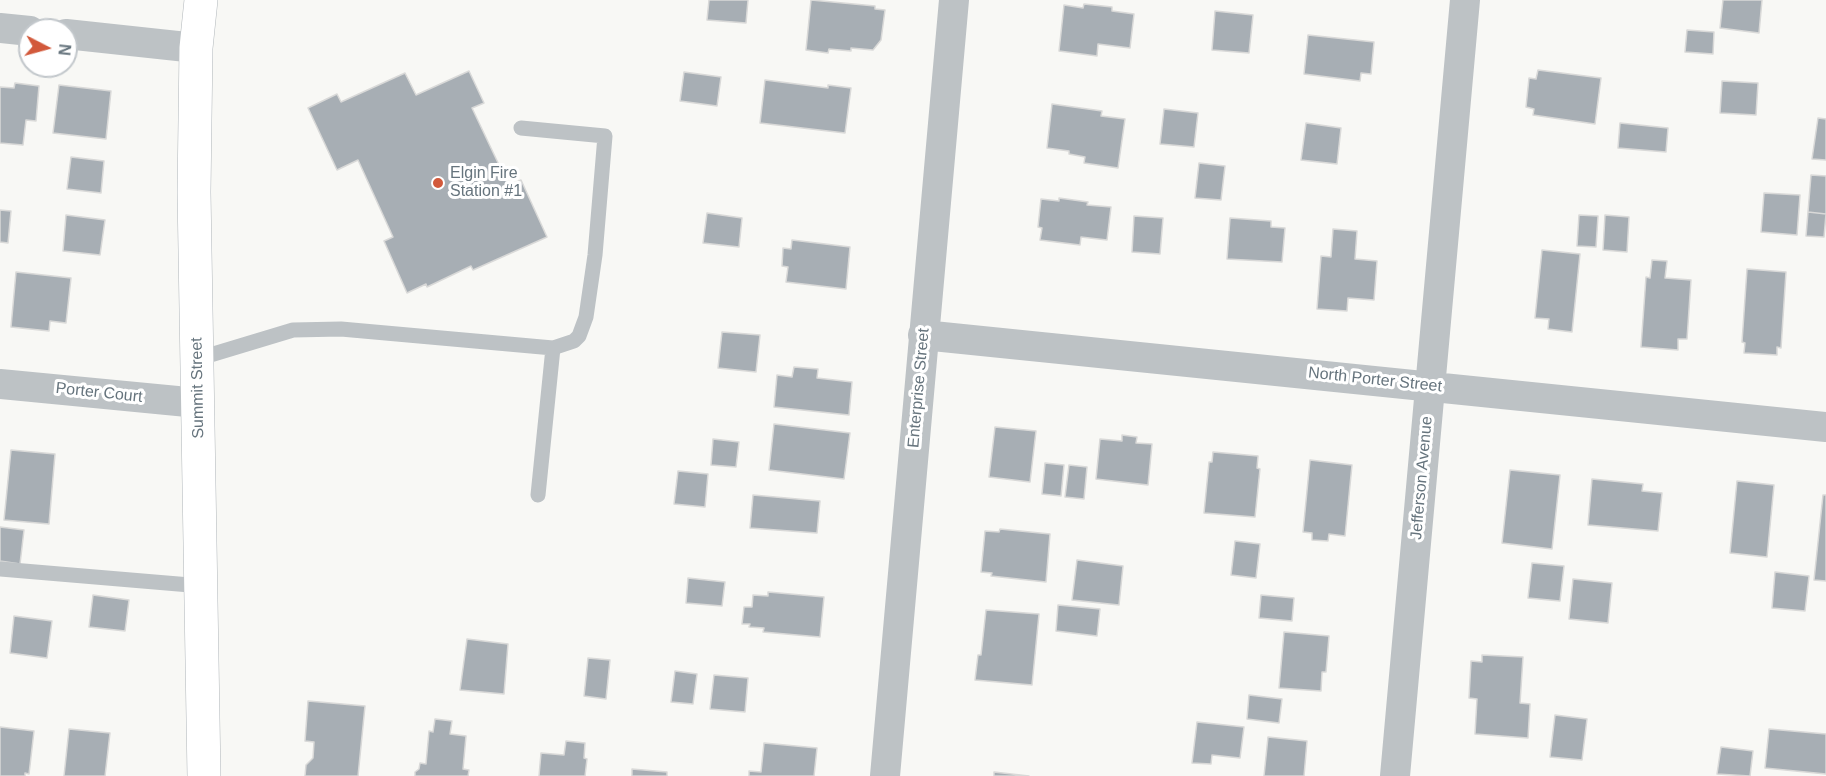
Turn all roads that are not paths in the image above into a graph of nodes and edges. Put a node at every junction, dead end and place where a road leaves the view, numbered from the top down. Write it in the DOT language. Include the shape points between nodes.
graph roads {
  1 [pos="201,0"];
  2 [pos="954,0"];
  3 [pos="1465,0"];
  4 [pos="0,27"];
  5 [pos="18,29"];
  6 [pos="78,35"];
  7 [pos="196,48"];
  8 [pos="521,128"];
  9 [pos="923,334"];
  10 [pos="553,348"];
  11 [pos="197,359"];
  12 [pos="0,384"];
  13 [pos="1430,386"];
  14 [pos="198,403"];
  15 [pos="1826,427"];
  16 [pos="538,495"];
  17 [pos="0,569"];
  18 [pos="202,586"];
  19 [pos="204,776"];
  20 [pos="885,776"];
  21 [pos="1395,776"];
  1 -- 7 [label="main road, Summit Street"];
  2 -- 9 [label="street, Enterprise Street"];
  3 -- 13 [label="street, Jefferson Avenue"];
  4 -- 5 [label="street"];
  6 -- 7 [label="street"];
  7 -- 11 [label="main road, Summit Street"];
  8 -- 10 [label="lane" via="605,136 586,317 574,341"];
  9 -- 13 [label="street, North Porter Street"];
  9 -- 20 [label="street, Enterprise Street"];
  10 -- 11 [label="lane" via="309,329 293,330"];
  10 -- 16 [label="lane"];
  11 -- 14 [label="main road, Summit Street"];
  12 -- 14 [label="street, Porter Court"];
  13 -- 15 [label="street, North Porter Street"];
  13 -- 21 [label="street, Jefferson Avenue"];
  14 -- 18 [label="main road, Summit Street"];
  17 -- 18 [label="lane"];
  18 -- 19 [label="main road, Summit Street"];
}
